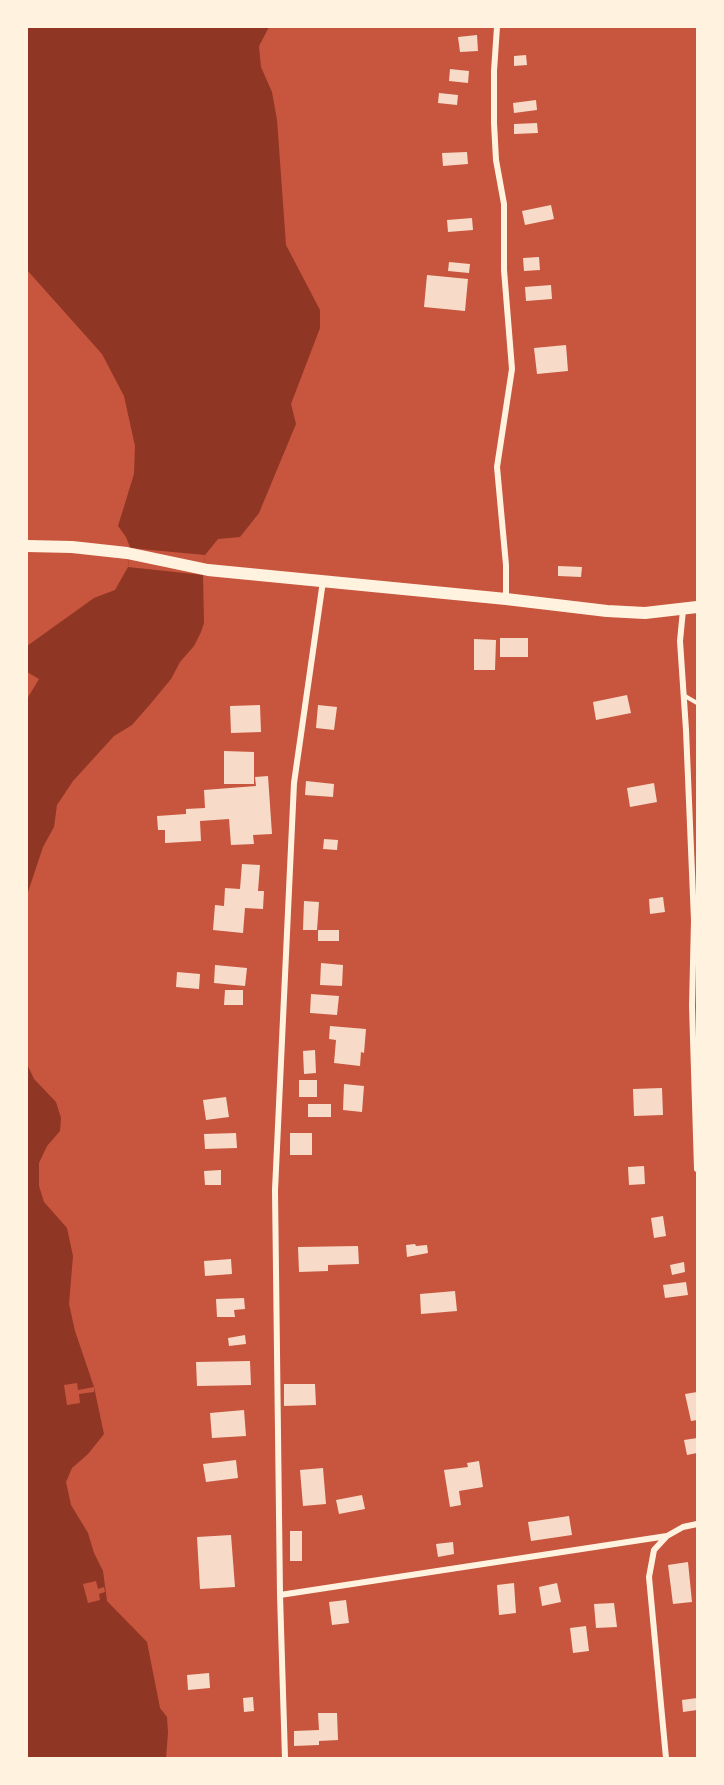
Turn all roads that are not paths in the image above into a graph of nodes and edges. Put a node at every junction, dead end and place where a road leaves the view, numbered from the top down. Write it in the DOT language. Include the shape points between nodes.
graph roads {
  1 [pos="497,27"];
  2 [pos="27,546"];
  3 [pos="323,581"];
  4 [pos="506,599"];
  5 [pos="697,607"];
  6 [pos="683,610"];
  7 [pos="682,695"];
  8 [pos="697,703"];
  9 [pos="696,1068"];
  10 [pos="697,1169"];
  11 [pos="696,1523"];
  12 [pos="667,1536"];
  13 [pos="280,1595"];
  14 [pos="285,1758"];
  15 [pos="666,1758"];
  1 -- 4 [label="street" via="494,123 504,204 504,270 512,369 497,467"];
  2 -- 3 [label="main road" via="127,553 208,570"];
  3 -- 4 [label="main road"];
  3 -- 13 [label="street" via="294,783 275,1190"];
  4 -- 6 [label="main road" via="645,614"];
  5 -- 6 [label="main road"];
  6 -- 7 [label="street"];
  7 -- 8 [label="lane"];
  7 -- 9 [label="street" via="694,920 692,1006"];
  9 -- 10 [label="street"];
  11 -- 12 [label="street"];
  12 -- 13 [label="street"];
  12 -- 15 [label="street" via="654,1550 650,1562"];
  13 -- 14 [label="street"];
}
